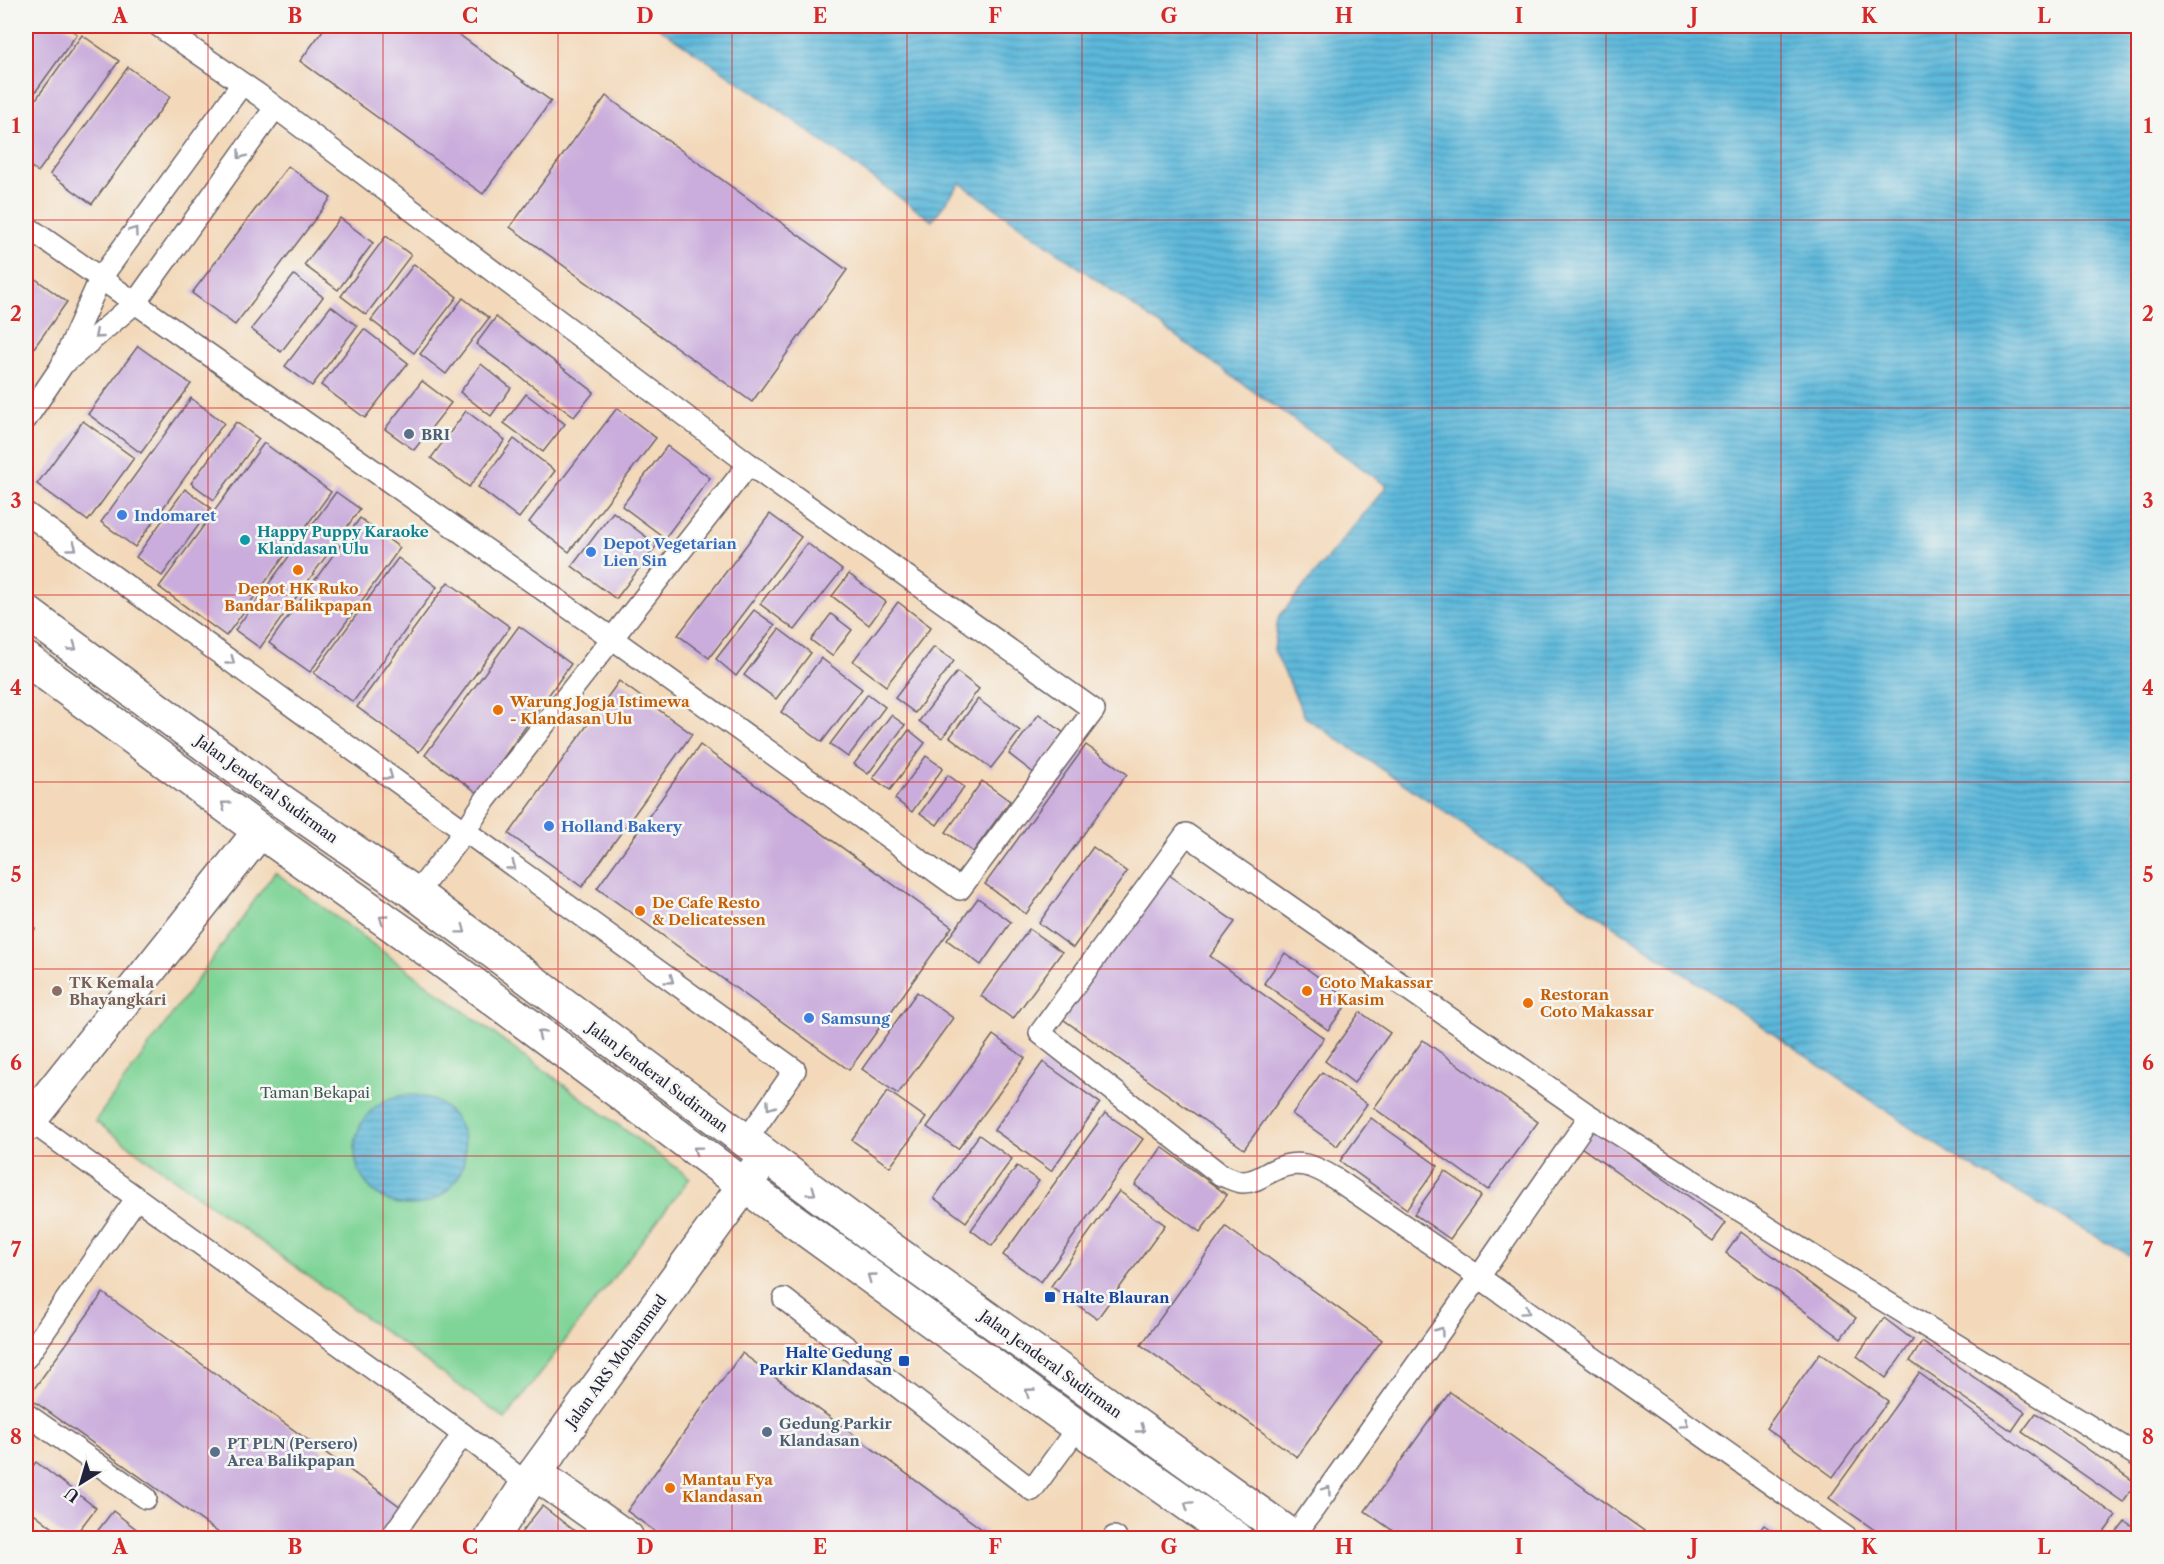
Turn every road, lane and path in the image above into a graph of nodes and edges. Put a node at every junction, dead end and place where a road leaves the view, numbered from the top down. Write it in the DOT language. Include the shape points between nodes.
graph roads {
  1 [pos="159,26"];
  2 [pos="242,84"];
  3 [pos="276,108"];
  4 [pos="26,226"];
  5 [pos="100,279"];
  6 [pos="135,303"];
  7 [pos="57,373"];
  8 [pos="26,419"];
  9 [pos="748,464"];
  10 [pos="26,513"];
  11 [pos="26,612"];
  12 [pos="613,639"];
  13 [pos="26,659"];
  14 [pos="260,831"];
  15 [pos="465,831"];
  16 [pos="416,894"];
  17 [pos="1590,1116"];
  18 [pos="27,1123"];
  19 [pos="755,1150"];
  20 [pos="744,1185"];
  21 [pos="136,1199"];
  22 [pos="1479,1277"];
  23 [pos="784,1299"];
  24 [pos="26,1358"];
  25 [pos="26,1414"];
  26 [pos="1078,1427"];
  27 [pos="463,1434"];
  28 [pos="2139,1456"];
  29 [pos="531,1478"];
  30 [pos="146,1498"];
  31 [pos="1293,1538"];
  32 [pos="391,1539"];
  33 [pos="492,1539"];
  34 [pos="627,1539"];
  35 [pos="1236,1539"];
  36 [pos="1847,1539"];
  1 -- 2 [label="lane"];
  2 -- 3 [label="lane"];
  5 -- 2 [label="lane, one-way"];
  3 -- 6 [label="lane, one-way"];
  3 -- 9 [label="lane"];
  4 -- 5 [label="lane"];
  5 -- 6 [label="lane"];
  5 -- 7 [label="lane"];
  6 -- 7 [label="lane, one-way"];
  6 -- 12 [label="lane"];
  7 -- 8 [label="lane"];
  9 -- 12 [label="lane"];
  9 -- 12 [label="lane" via="1094,710 960,889"];
  10 -- 15 [label="lane, one-way"];
  11 -- 16 [label="main road, Jalan Jenderal Sudirman, one-way" via="280,800"];
  12 -- 15 [label="lane" via="486,798"];
  14 -- 13 [label="main road, one-way"];
  14 -- 18 [label="main road"];
  20 -- 14 [label="main road, one-way"];
  15 -- 16 [label="lane"];
  15 -- 19 [label="lane, one-way" via="795,1070"];
  16 -- 19 [label="main road, Jalan Jenderal Sudirman, one-way"];
  17 -- 22 [label="lane"];
  17 -- 22 [label="lane" via="1186,834 1040,1033 1221,1175 1241,1182 1257,1180 1292,1163 1318,1168"];
  17 -- 28 [label="lane"];
  18 -- 21 [label="lane"];
  19 -- 20 [label="main road, Jalan ARS Mohammad"];
  19 -- 31 [label="main road, Jalan Jenderal Sudirman, one-way"];
  26 -- 20 [label="main road, one-way"];
  20 -- 29 [label="main road, Jalan ARS Mohammad"];
  21 -- 24 [label="lane"];
  21 -- 27 [label="lane"];
  31 -- 22 [label="lane, one-way"];
  22 -- 36 [label="lane, one-way"];
  23 -- 26 [label="lane" via="1032,1490"];
  25 -- 30 [label="lane"];
  35 -- 26 [label="main road, one-way"];
  27 -- 29 [label="lane"];
  27 -- 32 [label="lane"];
  29 -- 33 [label="main road, Jalan ARS Mohammad"];
  29 -- 34 [label="main road"];
}
